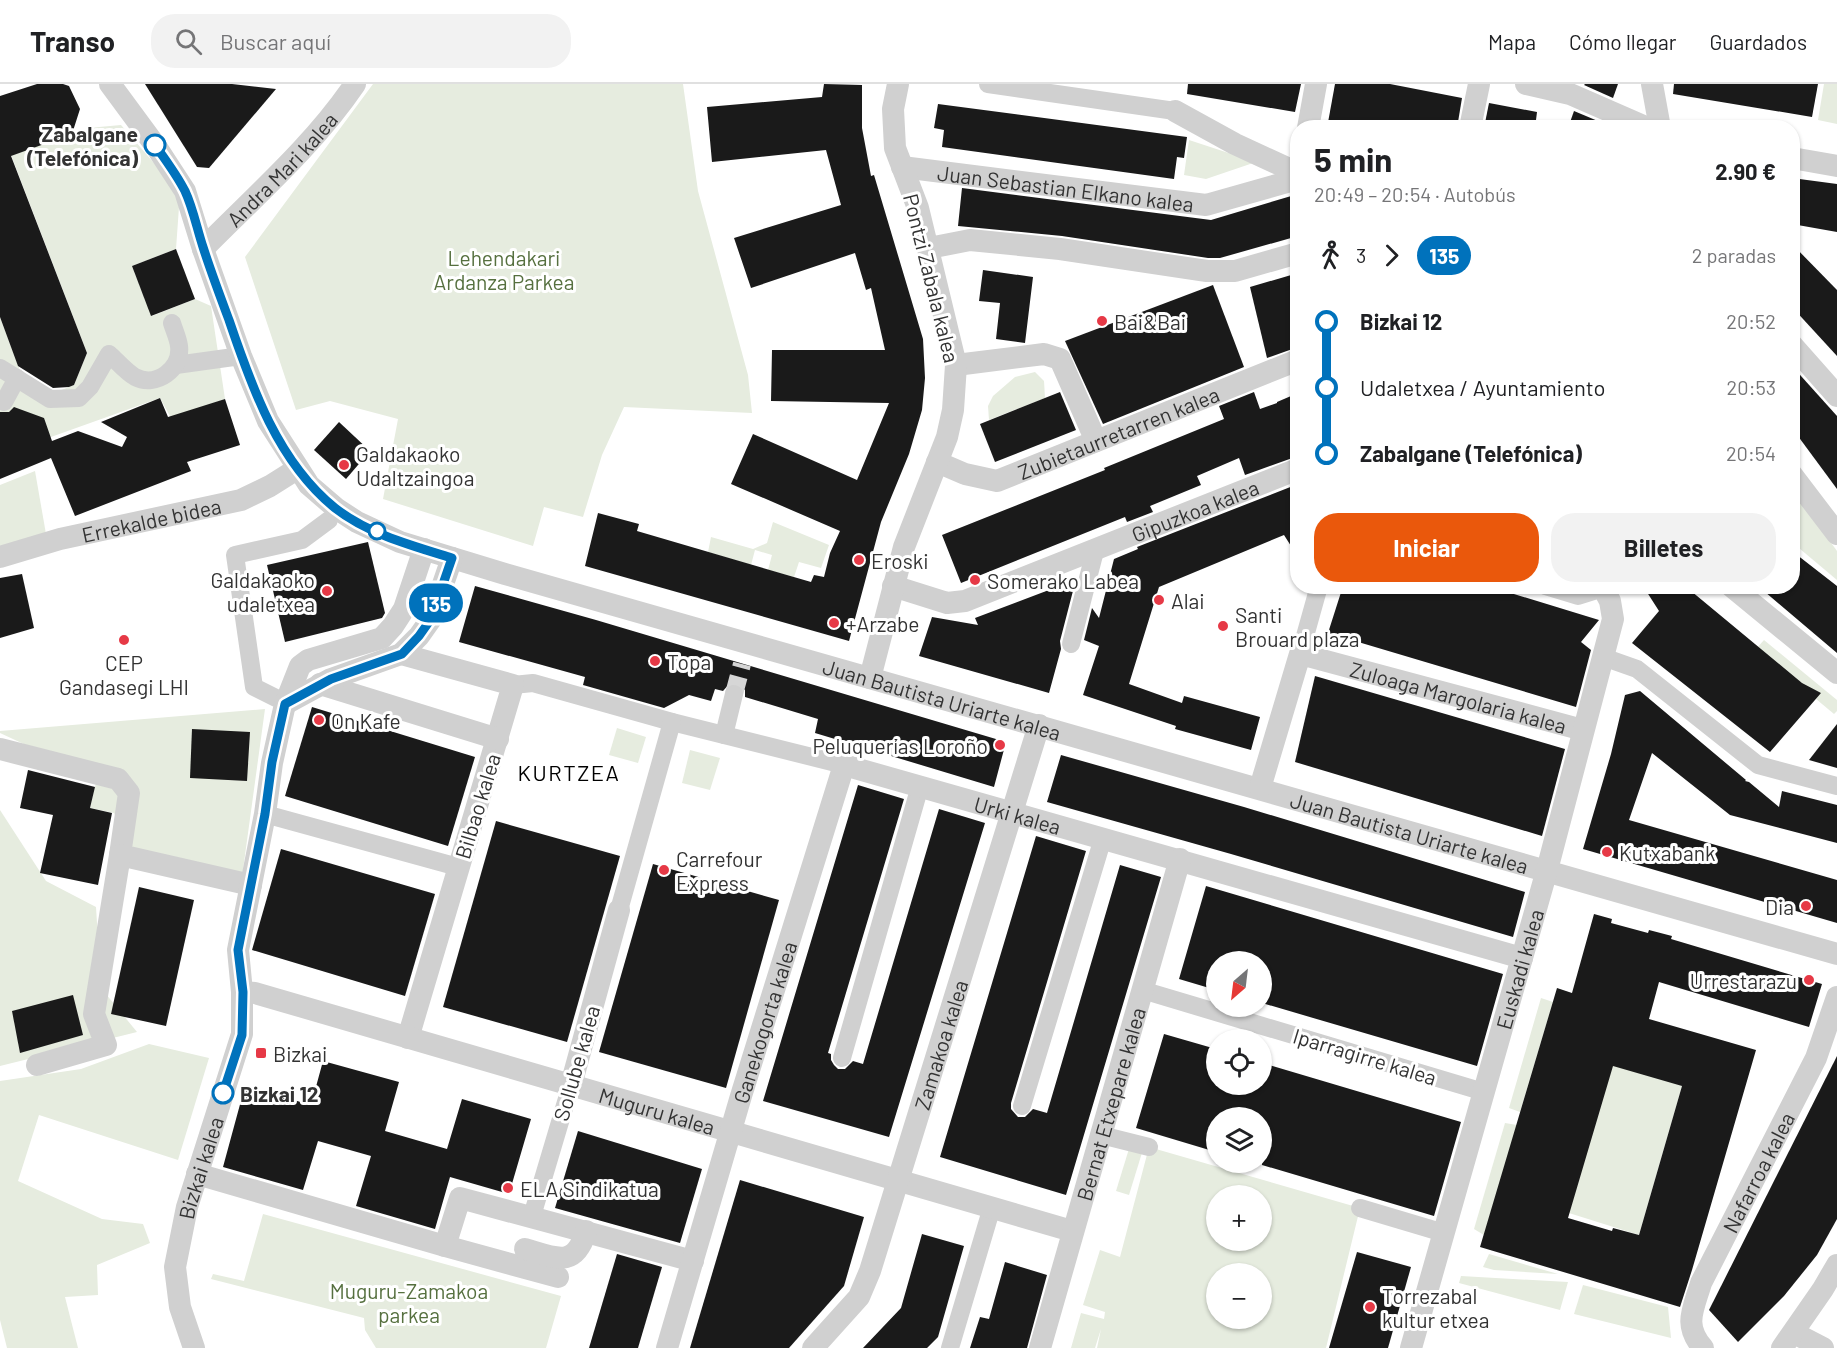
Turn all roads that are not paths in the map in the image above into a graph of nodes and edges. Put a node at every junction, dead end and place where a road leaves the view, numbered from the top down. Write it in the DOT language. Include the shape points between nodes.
graph roads {
  1 [pos="110,84"];
  2 [pos="356,84"];
  3 [pos="898,84"];
  4 [pos="988,84"];
  5 [pos="1316,84"];
  6 [pos="1479,84"];
  7 [pos="1652,84"];
  8 [pos="1538,85"];
  9 [pos="1175,111"];
  10 [pos="1309,120"];
  11 [pos="1472,120"];
  12 [pos="1629,120"];
  13 [pos="1659,120"];
  14 [pos="1800,160"];
  15 [pos="1837,166"];
  16 [pos="903,167"];
  17 [pos="1290,168"];
  18 [pos="1290,181"];
  19 [pos="929,248"];
  20 [pos="203,249"];
  21 [pos="1290,255"];
  22 [pos="172,323"];
  23 [pos="1800,354"];
  24 [pos="242,356"];
  25 [pos="1290,363"];
  26 [pos="176,365"];
  27 [pos="956,365"];
  28 [pos="0,368"];
  29 [pos="17,378"];
  30 [pos="1837,396"];
  31 [pos="0,400"];
  32 [pos="1096,441"];
  33 [pos="937,462"];
  34 [pos="297,469"];
  35 [pos="1290,472"];
  36 [pos="1800,485"];
  37 [pos="329,520"];
  38 [pos="1837,534"];
  39 [pos="424,549"];
  40 [pos="1095,551"];
  41 [pos="0,557"];
  42 [pos="452,558"];
  43 [pos="892,586"];
  44 [pos="1317,594"];
  45 [pos="1608,594"];
  46 [pos="1741,594"];
  47 [pos="1071,644"];
  48 [pos="402,654"];
  49 [pos="1300,654"];
  50 [pos="1603,657"];
  51 [pos="1837,673"];
  52 [pos="870,678"];
  53 [pos="320,684"];
  54 [pos="513,685"];
  55 [pos="734,694"];
  56 [pos="280,701"];
  57 [pos="672,722"];
  58 [pos="1039,725"];
  59 [pos="1583,730"];
  60 [pos="724,735"];
  61 [pos="498,739"];
  62 [pos="0,749"];
  63 [pos="844,765"];
  64 [pos="920,786"];
  65 [pos="1837,786"];
  66 [pos="1260,788"];
  67 [pos="1011,812"];
  68 [pos="265,814"];
  69 [pos="1103,838"];
  70 [pos="120,855"];
  71 [pos="1180,859"];
  72 [pos="458,867"];
  73 [pos="1547,870"];
  74 [pos="250,885"];
  75 [pos="619,910"];
  76 [pos="1837,954"];
  77 [pos="1522,958"];
  78 [pos="1142,990"];
  79 [pos="243,992"];
  80 [pos="1837,997"];
  81 [pos="408,1038"];
  82 [pos="842,1058"];
  83 [pos="37,1065"];
  84 [pos="571,1085"];
  85 [pos="1484,1092"];
  86 [pos="1022,1106"];
  87 [pos="730,1132"];
  88 [pos="1101,1135"];
  89 [pos="1149,1147"];
  90 [pos="197,1174"];
  91 [pos="897,1180"];
  92 [pos="992,1207"];
  93 [pos="1360,1208"];
  94 [pos="532,1216"];
  95 [pos="586,1231"];
  96 [pos="1072,1231"];
  97 [pos="1444,1233"];
  98 [pos="445,1246"];
  99 [pos="525,1249"];
  100 [pos="693,1261"];
  101 [pos="1837,1265"];
  102 [pos="558,1277"];
  103 [pos="1788,1340"];
  104 [pos="194,1348"];
  105 [pos="667,1348"];
  106 [pos="813,1348"];
  107 [pos="950,1348"];
  108 [pos="1040,1348"];
  109 [pos="1411,1348"];
  110 [pos="1704,1348"];
  111 [pos="1823,1348"];
  1 -- 20 [label="street, Juan Bautista Uriarte kalea" via="185,191"];
  2 -- 20 [label="street, Andra Mari kalea" via="279,174"];
  3 -- 16 [label="street, Pontzi Zabala kalea" via="893,109 895,148"];
  4 -- 9 [label="street"];
  5 -- 10 [label="street"];
  6 -- 11 [label="street"];
  7 -- 13 [label="street"];
  8 -- 12 [label="street" via="1570,93"];
  9 -- 17 [label="street"];
  14 -- 15 [label="street"];
  16 -- 18 [label="street, Juan Sebastian Elkano kalea" via="1206,206"];
  16 -- 19 [label="street, Pontzi Zabala kalea"];
  19 -- 21 [label="street" via="970,240 1207,271 1235,271"];
  19 -- 27 [label="street, Pontzi Zabala kalea"];
  20 -- 24 [label="street, Juan Bautista Uriarte kalea"];
  22 -- 26 [label="street" via="180,347"];
  23 -- 30 [label="street"];
  24 -- 26 [label="street"];
  24 -- 34 [label="street, Juan Bautista Uriarte kalea" via="268,421"];
  25 -- 32 [label="street, Zubietaurretarren kalea"];
  26 -- 29 [label="street" via="163,377 149,381 135,377 109,354 79,398 50,399"];
  27 -- 32 [label="street" via="1044,354 1060,359"];
  27 -- 33 [label="street, Pontzi Zabala kalea" via="953,410"];
  28 -- 29 [label="street"];
  29 -- 31 [label="street" via="4,402"];
  32 -- 33 [label="street, Zubietaurretarren kalea" via="997,481"];
  33 -- 43 [label="street, Pontzi Zabala kalea"];
  34 -- 39 [label="street, Juan Bautista Uriarte kalea" via="309,485 357,522"];
  34 -- 41 [label="street, Errekalde bidea" via="241,500 60,539"];
  35 -- 40 [label="street, Gipuzkoa kalea"];
  36 -- 38 [label="street"];
  37 -- 56 [label="street" via="302,540 235,555 254,687"];
  39 -- 42 [label="street, Juan Bautista Uriarte kalea"];
  39 -- 56 [label="street, Bizkai kalea" via="404,609 382,638 308,660 300,666"];
  40 -- 43 [label="street, Gipuzkoa kalea" via="965,602 947,603"];
  40 -- 47 [label="street"];
  42 -- 48 [label="street" via="431,619"];
  42 -- 52 [label="street, Juan Bautista Uriarte kalea"];
  43 -- 52 [label="street, Pontzi Zabala kalea"];
  44 -- 49 [label="street"];
  45 -- 50 [label="street, Euskadi kalea" via="1613,619"];
  46 -- 51 [label="street"];
  48 -- 53 [label="street"];
  48 -- 54 [label="street"];
  49 -- 59 [label="street, Zuloaga Margolaria kalea"];
  49 -- 66 [label="street"];
  50 -- 59 [label="street, Euskadi kalea"];
  50 -- 65 [label="street" via="1637,669 1758,765"];
  52 -- 58 [label="street, Juan Bautista Uriarte kalea"];
  53 -- 56 [label="street"];
  53 -- 61 [label="street"];
  54 -- 57 [label="street, Urki kalea" via="533,683"];
  54 -- 61 [label="street, Bilbao kalea"];
  55 -- 60 [label="street"];
  56 -- 68 [label="street, Bizkai kalea"];
  57 -- 60 [label="street, Urki kalea"];
  57 -- 75 [label="street"];
  58 -- 66 [label="street, Juan Bautista Uriarte kalea"];
  58 -- 67 [label="street, Zamakoa kalea"];
  59 -- 73 [label="street, Euskadi kalea"];
  60 -- 63 [label="street, Urki kalea"];
  61 -- 72 [label="street, Bilbao kalea"];
  62 -- 70 [label="street" via="118,779 129,793"];
  63 -- 64 [label="street, Urki kalea"];
  63 -- 87 [label="street, Ganekogorta kalea"];
  64 -- 67 [label="street, Urki kalea"];
  64 -- 82 [label="street"];
  66 -- 73 [label="street, Juan Bautista Uriarte kalea"];
  67 -- 69 [label="street, Urki kalea"];
  67 -- 91 [label="street, Zamakoa kalea"];
  68 -- 72 [label="street"];
  68 -- 74 [label="street, Bizkai kalea"];
  69 -- 71 [label="street, Urki kalea"];
  69 -- 86 [label="street"];
  70 -- 74 [label="street"];
  70 -- 83 [label="street" via="94,1014 106,1045"];
  71 -- 77 [label="street, Urki kalea"];
  71 -- 78 [label="street, Bernat Etxepare kalea"];
  72 -- 81 [label="street, Bilbao kalea"];
  73 -- 76 [label="street, Juan Bautista Uriarte kalea"];
  73 -- 77 [label="street, Euskadi kalea"];
  74 -- 79 [label="street, Bizkai kalea" via="238,950"];
  75 -- 84 [label="street, Sollube kalea"];
  77 -- 85 [label="street, Euskadi kalea"];
  78 -- 85 [label="street, Iparragirre kalea"];
  78 -- 88 [label="street, Bernat Etxepare kalea"];
  79 -- 81 [label="street, Muguru kalea"];
  79 -- 90 [label="street, Bizkai kalea" via="242,1035"];
  80 -- 110 [label="street, Nafarroa kalea" via="1816,1058 1701,1283 1691,1316 1694,1337"];
  81 -- 84 [label="street, Muguru kalea"];
  84 -- 87 [label="street, Muguru kalea"];
  84 -- 94 [label="street, Sollube kalea"];
  85 -- 97 [label="street, Euskadi kalea"];
  87 -- 91 [label="street, Muguru kalea"];
  87 -- 100 [label="street, Ganekogorta kalea"];
  88 -- 89 [label="street"];
  88 -- 96 [label="street, Bernat Etxepare kalea"];
  90 -- 98 [label="street"];
  90 -- 104 [label="street, Bizkai kalea" via="175,1267 180,1307"];
  91 -- 92 [label="street, Muguru kalea"];
  91 -- 106 [label="street, Zamakoa kalea" via="859,1297"];
  92 -- 96 [label="street, Muguru kalea"];
  92 -- 107 [label="street"];
  93 -- 97 [label="street"];
  94 -- 95 [label="street"];
  94 -- 98 [label="street" via="460,1198"];
  95 -- 99 [label="street" via="582,1246 561,1260"];
  95 -- 100 [label="street"];
  96 -- 108 [label="street, Bernat Etxepare kalea"];
  97 -- 109 [label="street, Euskadi kalea"];
  98 -- 102 [label="street"];
  100 -- 105 [label="street, Ganekogorta kalea"];
  101 -- 103 [label="street"];
  103 -- 111 [label="street"];
}
